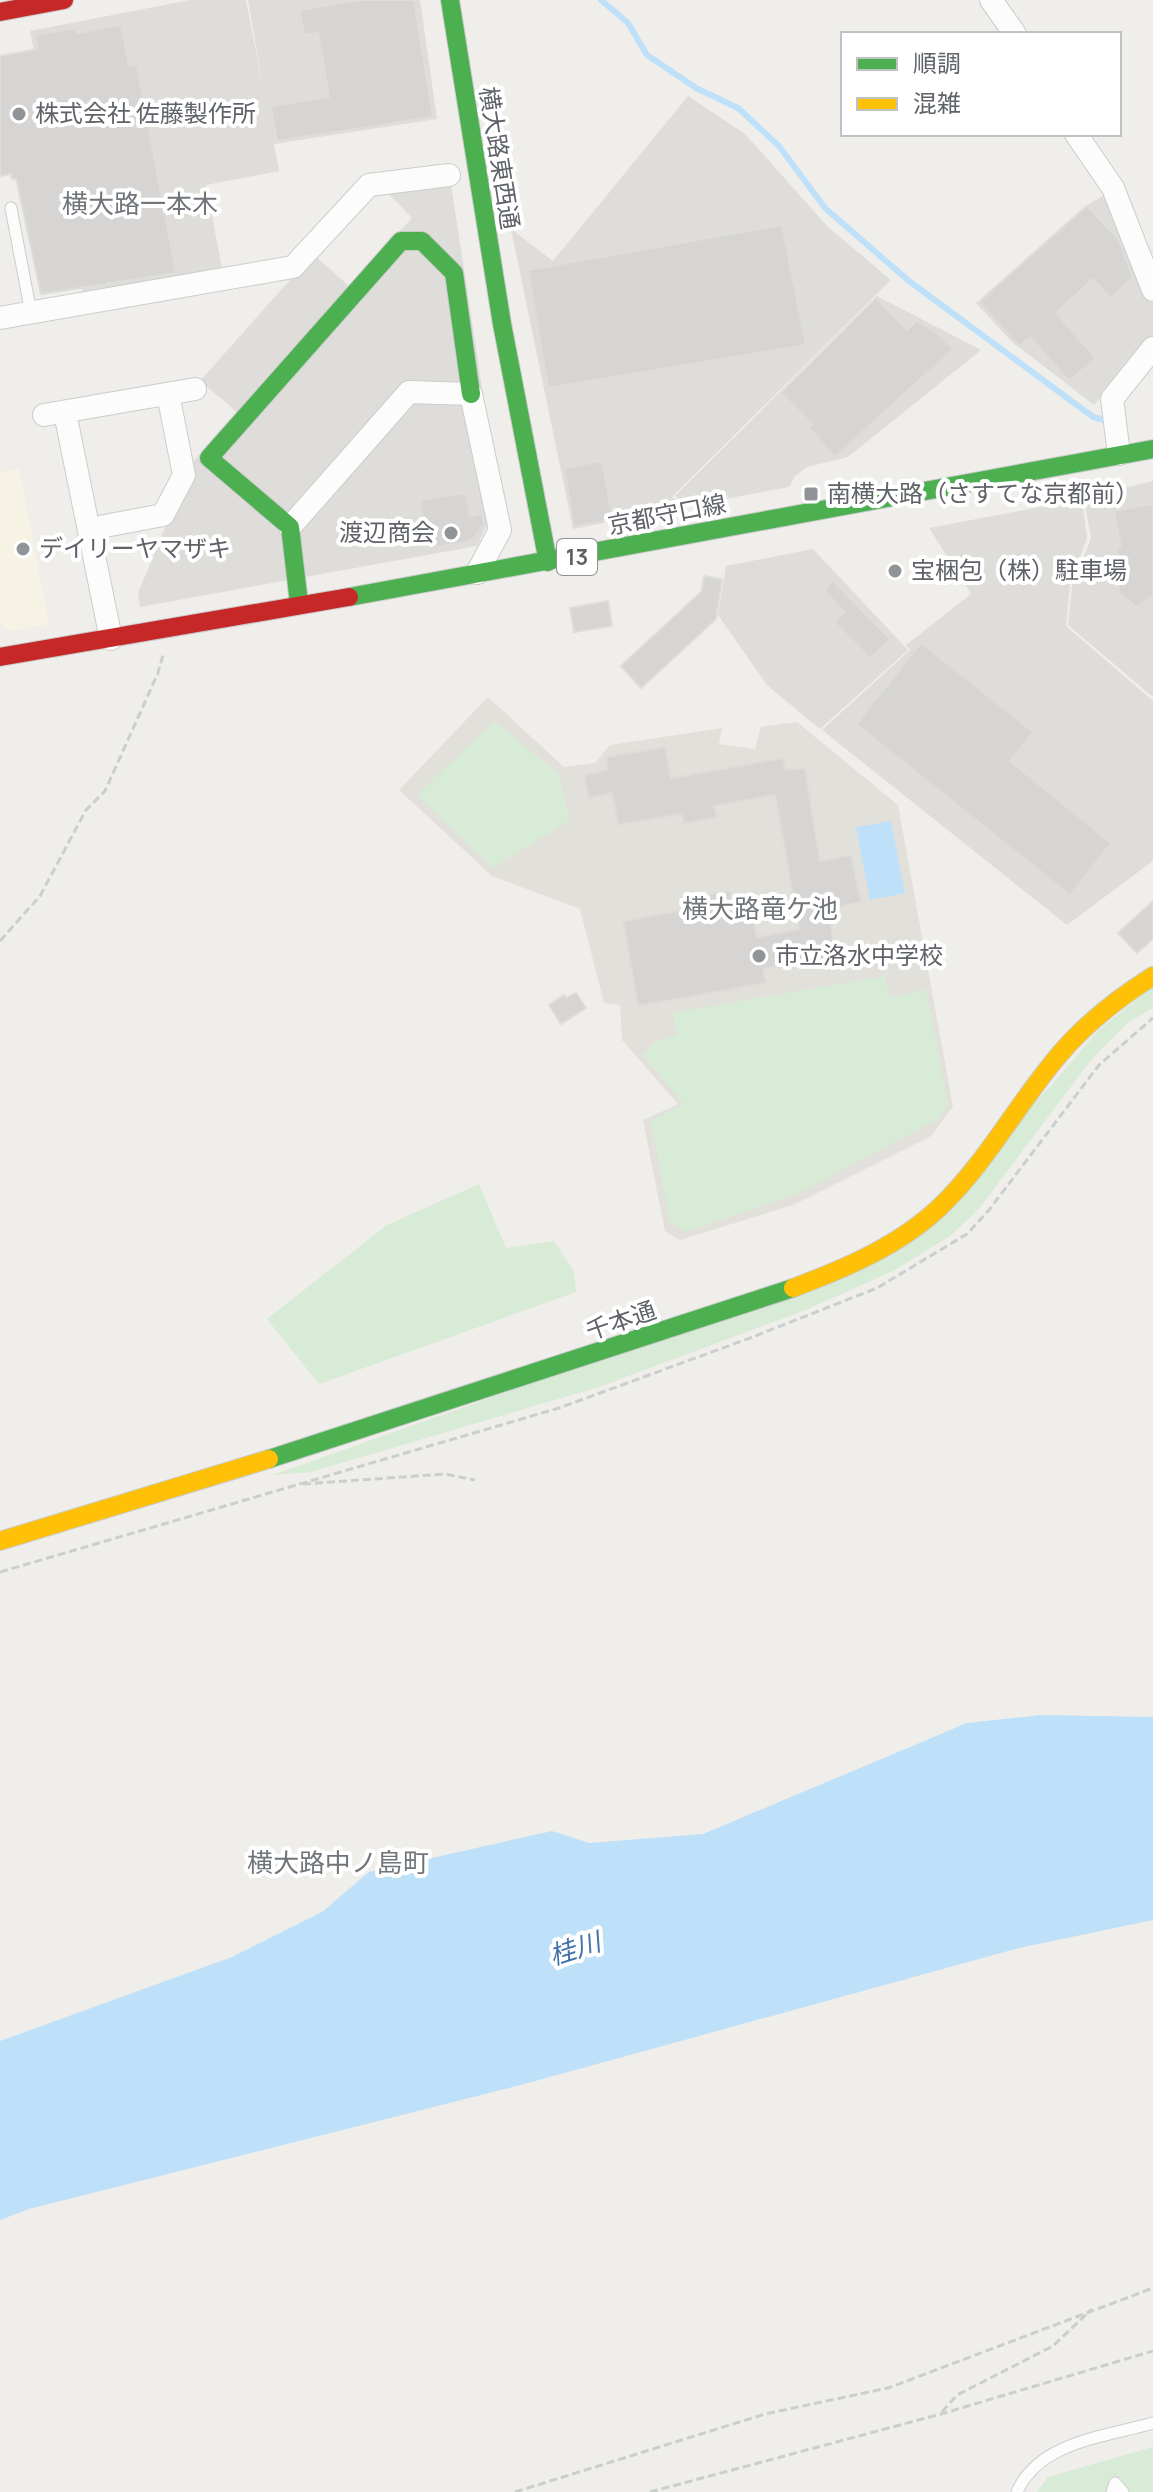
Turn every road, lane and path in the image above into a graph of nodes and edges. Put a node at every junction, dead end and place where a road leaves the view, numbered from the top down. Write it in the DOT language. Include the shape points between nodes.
graph roads {
  1 [pos="64,0"];
  2 [pos="450,0"];
  3 [pos="991,0"];
  4 [pos="0,12"];
  5 [pos="1014,32"];
  6 [pos="1077,136"];
  7 [pos="449,175"];
  8 [pos="11,208"];
  9 [pos="1153,290"];
  10 [pos="31,313"];
  11 [pos="0,318"];
  12 [pos="502,324"];
  13 [pos="1153,348"];
  14 [pos="195,389"];
  15 [pos="168,394"];
  16 [pos="471,394"];
  17 [pos="1118,445"];
  18 [pos="1153,449"];
  19 [pos="290,527"];
  20 [pos="89,529"];
  21 [pos="548,562"];
  22 [pos="526,566"];
  23 [pos="477,573"];
  24 [pos="299,603"];
  25 [pos="157,630"];
  26 [pos="111,639"];
  27 [pos="0,657"];
  28 [pos="0,941"];
  29 [pos="1153,976"];
  30 [pos="475,1480"];
  31 [pos="283,1483"];
  32 [pos="0,1541"];
  33 [pos="1153,2288"];
  34 [pos="1095,2307"];
  35 [pos="1153,2351"];
  36 [pos="941,2414"];
  37 [pos="1153,2423"];
  38 [pos="515,2492"];
  39 [pos="650,2492"];
  40 [pos="1017,2492"];
  41 [pos="1112,2492"];
  42 [pos="1123,2492"];
  1 -- 4 [label="street"];
  2 -- 12 [label="street, 横大路東西通"];
  3 -- 5 [label="street"];
  6 -- 9 [label="street" via="1113,188"];
  7 -- 10 [label="street" via="369,185 293,267"];
  8 -- 10 [label="lane"];
  10 -- 11 [label="street"];
  12 -- 21 [label="street, 横大路東西通"];
  12 -- 22 [label="street, 横大路東西通" via="494,371"];
  13 -- 17 [label="street" via="1112,399"];
  14 -- 15 [label="street"];
  15 -- 20 [label="street" via="184,475 163,515"];
  15 -- 20 [label="street" via="55,414"];
  16 -- 19 [label="street" via="409,392"];
  16 -- 19 [label="street" via="454,273 422,241 401,241 209,458"];
  16 -- 23 [label="street" via="500,530"];
  17 -- 18 [label="street, 京都守口線 / 13"];
  17 -- 21 [label="street, 京都守口線 / 13"];
  19 -- 24 [label="street"];
  20 -- 26 [label="street"];
  21 -- 22 [label="street, 京都守口線 / 13"];
  22 -- 23 [label="street, 京都守口線 / 13"];
  23 -- 24 [label="street, 京都守口線 / 13"];
  24 -- 25 [label="street, 京都守口線 / 13"];
  25 -- 26 [label="street, 京都守口線 / 13"];
  25 -- 28 [label="path" via="163,655 158,673 105,791 86,810 40,896"];
  26 -- 27 [label="street, 京都守口線 / 13"];
  29 -- 32 [label="street, 千本通" via="1122,994 1082,1030 964,1180 941,1206 898,1239 770,1295 442,1407"];
  30 -- 31 [label="path" via="445,1474"];
  33 -- 34 [label="path"];
  34 -- 36 [label="path" via="1053,2346 957,2395"];
  34 -- 38 [label="path" via="888,2388 765,2414"];
  35 -- 36 [label="path"];
  36 -- 39 [label="path"];
  37 -- 40 [label="lane" via="1047,2454 1030,2468"];
  41 -- 42 [label="lane" via="1115,2483"];
}
